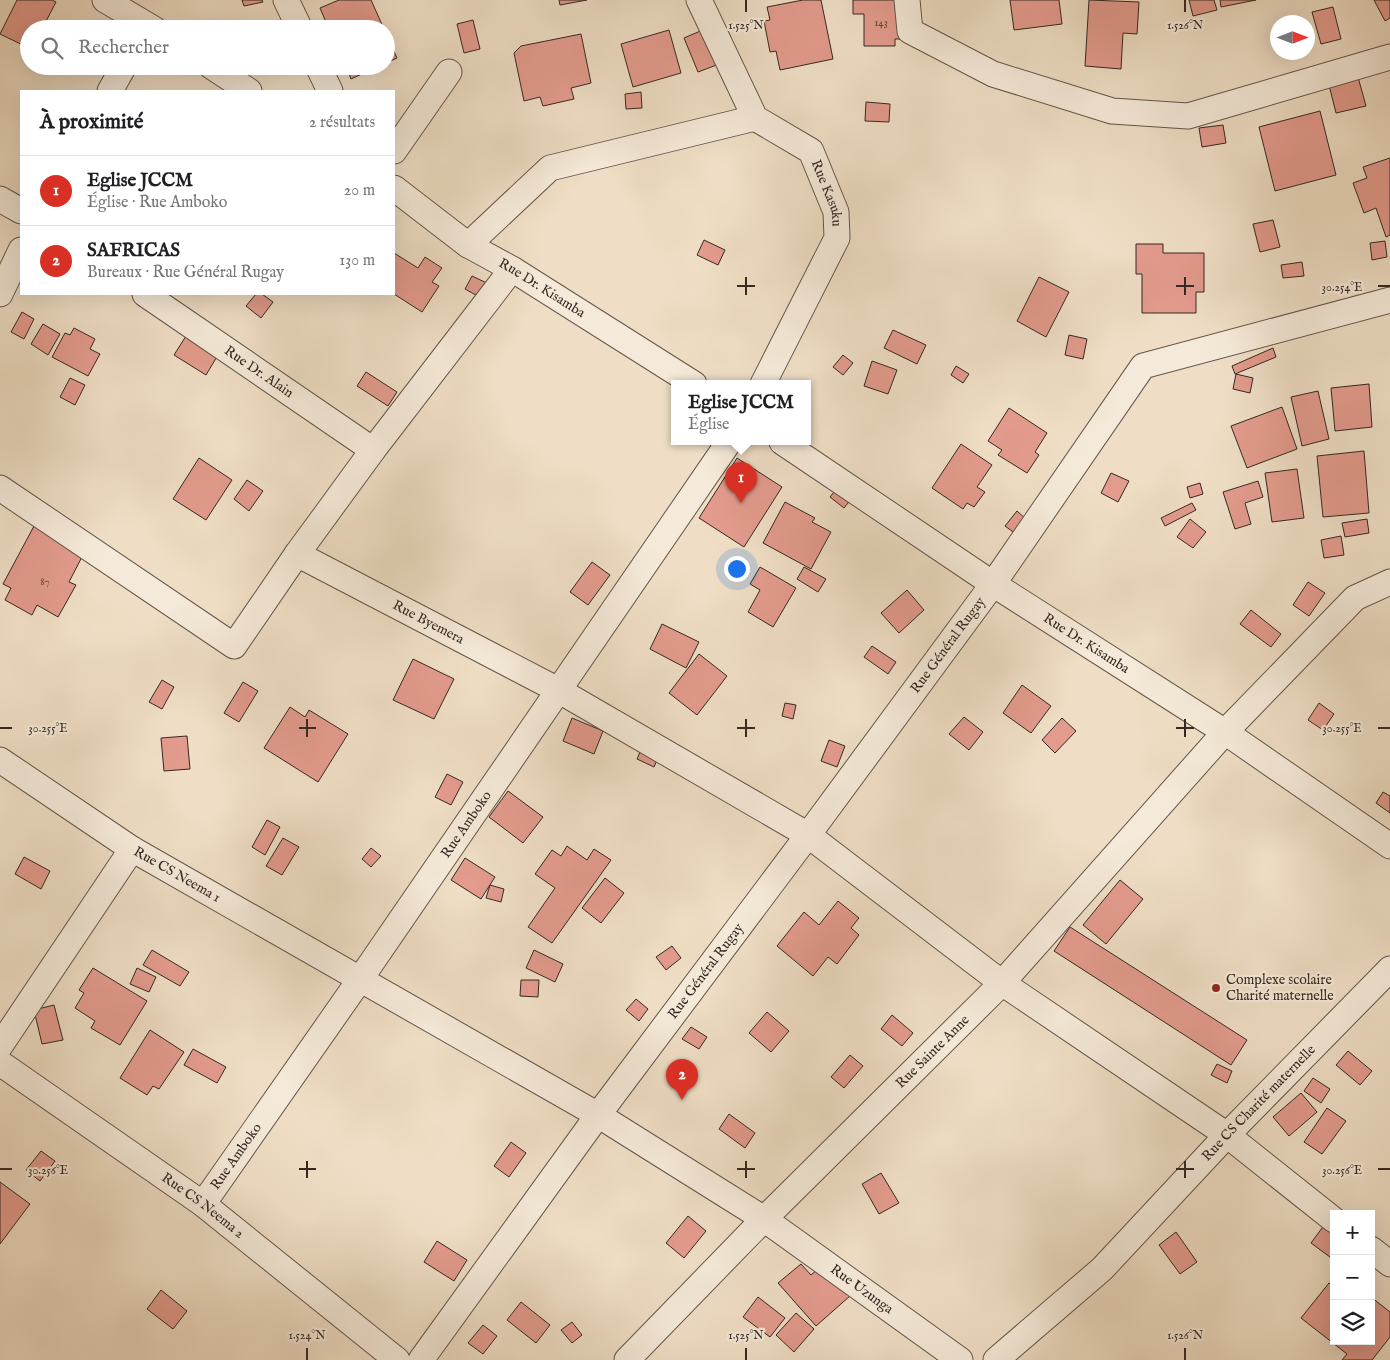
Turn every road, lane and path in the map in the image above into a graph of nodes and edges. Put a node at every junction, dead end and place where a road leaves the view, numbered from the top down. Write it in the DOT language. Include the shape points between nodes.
graph roads {
  1 [pos="105,0"];
  2 [pos="286,0"];
  3 [pos="907,0"];
  4 [pos="704,1"];
  5 [pos="136,20"];
  6 [pos="296,20"];
  7 [pos="1390,57"];
  8 [pos="449,72"];
  9 [pos="119,75"];
  10 [pos="225,75"];
  11 [pos="322,75"];
  12 [pos="111,90"];
  13 [pos="247,90"];
  14 [pos="330,90"];
  15 [pos="755,118"];
  16 [pos="395,150"];
  17 [pos="395,189"];
  18 [pos="0,199"];
  19 [pos="20,210"];
  20 [pos="468,245"];
  21 [pos="20,252"];
  22 [pos="512,269"];
  23 [pos="0,294"];
  24 [pos="146,295"];
  25 [pos="1390,300"];
  26 [pos="688,380"];
  27 [pos="765,380"];
  28 [pos="727,445"];
  29 [pos="786,445"];
  30 [pos="373,450"];
  31 [pos="0,488"];
  32 [pos="297,554"];
  33 [pos="1390,582"];
  34 [pos="993,584"];
  35 [pos="558,690"];
  36 [pos="1225,732"];
  37 [pos="0,760"];
  38 [pos="808,835"];
  39 [pos="1390,846"];
  40 [pos="132,849"];
  41 [pos="1390,970"];
  42 [pos="360,978"];
  43 [pos="1002,983"];
  44 [pos="0,1046"];
  45 [pos="0,1063"];
  46 [pos="598,1115"];
  47 [pos="1227,1135"];
  48 [pos="202,1204"];
  49 [pos="1330,1217"];
  50 [pos="764,1219"];
  51 [pos="1375,1252"];
  52 [pos="1390,1264"];
  53 [pos="397,1360"];
  54 [pos="421,1360"];
  55 [pos="627,1360"];
  56 [pos="960,1360"];
  57 [pos="996,1360"];
  1 -- 5 [label="street"];
  2 -- 6 [label="street"];
  3 -- 7 [label="street" via="910,31 993,74 1112,111 1188,116"];
  4 -- 15 [label="street"];
  8 -- 16 [label="street"];
  9 -- 12 [label="street"];
  10 -- 13 [label="street"];
  11 -- 14 [label="street"];
  15 -- 20 [label="street" via="550,168"];
  15 -- 27 [label="street, Rue Kasuku" via="811,151 836,212 837,238"];
  17 -- 20 [label="street, Rue Dr. Kisamba"];
  18 -- 19 [label="street"];
  20 -- 22 [label="street, Rue Dr. Kisamba"];
  21 -- 23 [label="street"];
  22 -- 26 [label="street, Rue Dr. Kisamba"];
  22 -- 30 [label="street"];
  24 -- 30 [label="street, Rue Dr. Alain"];
  25 -- 34 [label="street, Rue Général Rugay" via="1142,366"];
  28 -- 35 [label="street, Rue Amboko"];
  29 -- 34 [label="street, Rue Dr. Kisamba"];
  30 -- 32 [label="street"];
  31 -- 32 [label="street" via="234,646"];
  32 -- 35 [label="street, Rue Byemera"];
  33 -- 36 [label="street, Rue Sainte Anne" via="1355,598"];
  34 -- 36 [label="street, Rue Dr. Kisamba"];
  34 -- 38 [label="street, Rue Général Rugay"];
  35 -- 38 [label="street, Rue Byemera"];
  35 -- 42 [label="street, Rue Amboko"];
  36 -- 39 [label="street, Rue Dr. Kisamba"];
  36 -- 43 [label="street, Rue Sainte Anne"];
  37 -- 40 [label="street, Rue CS Neema 1"];
  38 -- 43 [label="street, Rue Byemera"];
  38 -- 46 [label="street, Rue Général Rugay"];
  40 -- 42 [label="street, Rue CS Neema 1"];
  40 -- 44 [label="street"];
  41 -- 47 [label="street, Rue CS Charité maternelle"];
  42 -- 46 [label="street, Rue CS Neema 1"];
  42 -- 48 [label="street, Rue Amboko"];
  43 -- 47 [label="street, Rue Byemera"];
  43 -- 50 [label="street, Rue Sainte Anne"];
  45 -- 48 [label="street, Rue CS Neema 2"];
  46 -- 50 [label="street, Rue Uzunga"];
  46 -- 54 [label="street, Rue Général Rugay"];
  47 -- 49 [label="street, Rue Byemera"];
  47 -- 57 [label="street, Rue CS Charité maternelle" via="1102,1269"];
  48 -- 53 [label="street, Rue CS Neema 2"];
  50 -- 55 [label="street, Rue Sainte Anne"];
  50 -- 56 [label="street, Rue Uzunga"];
  51 -- 52 [label="street"];
}
